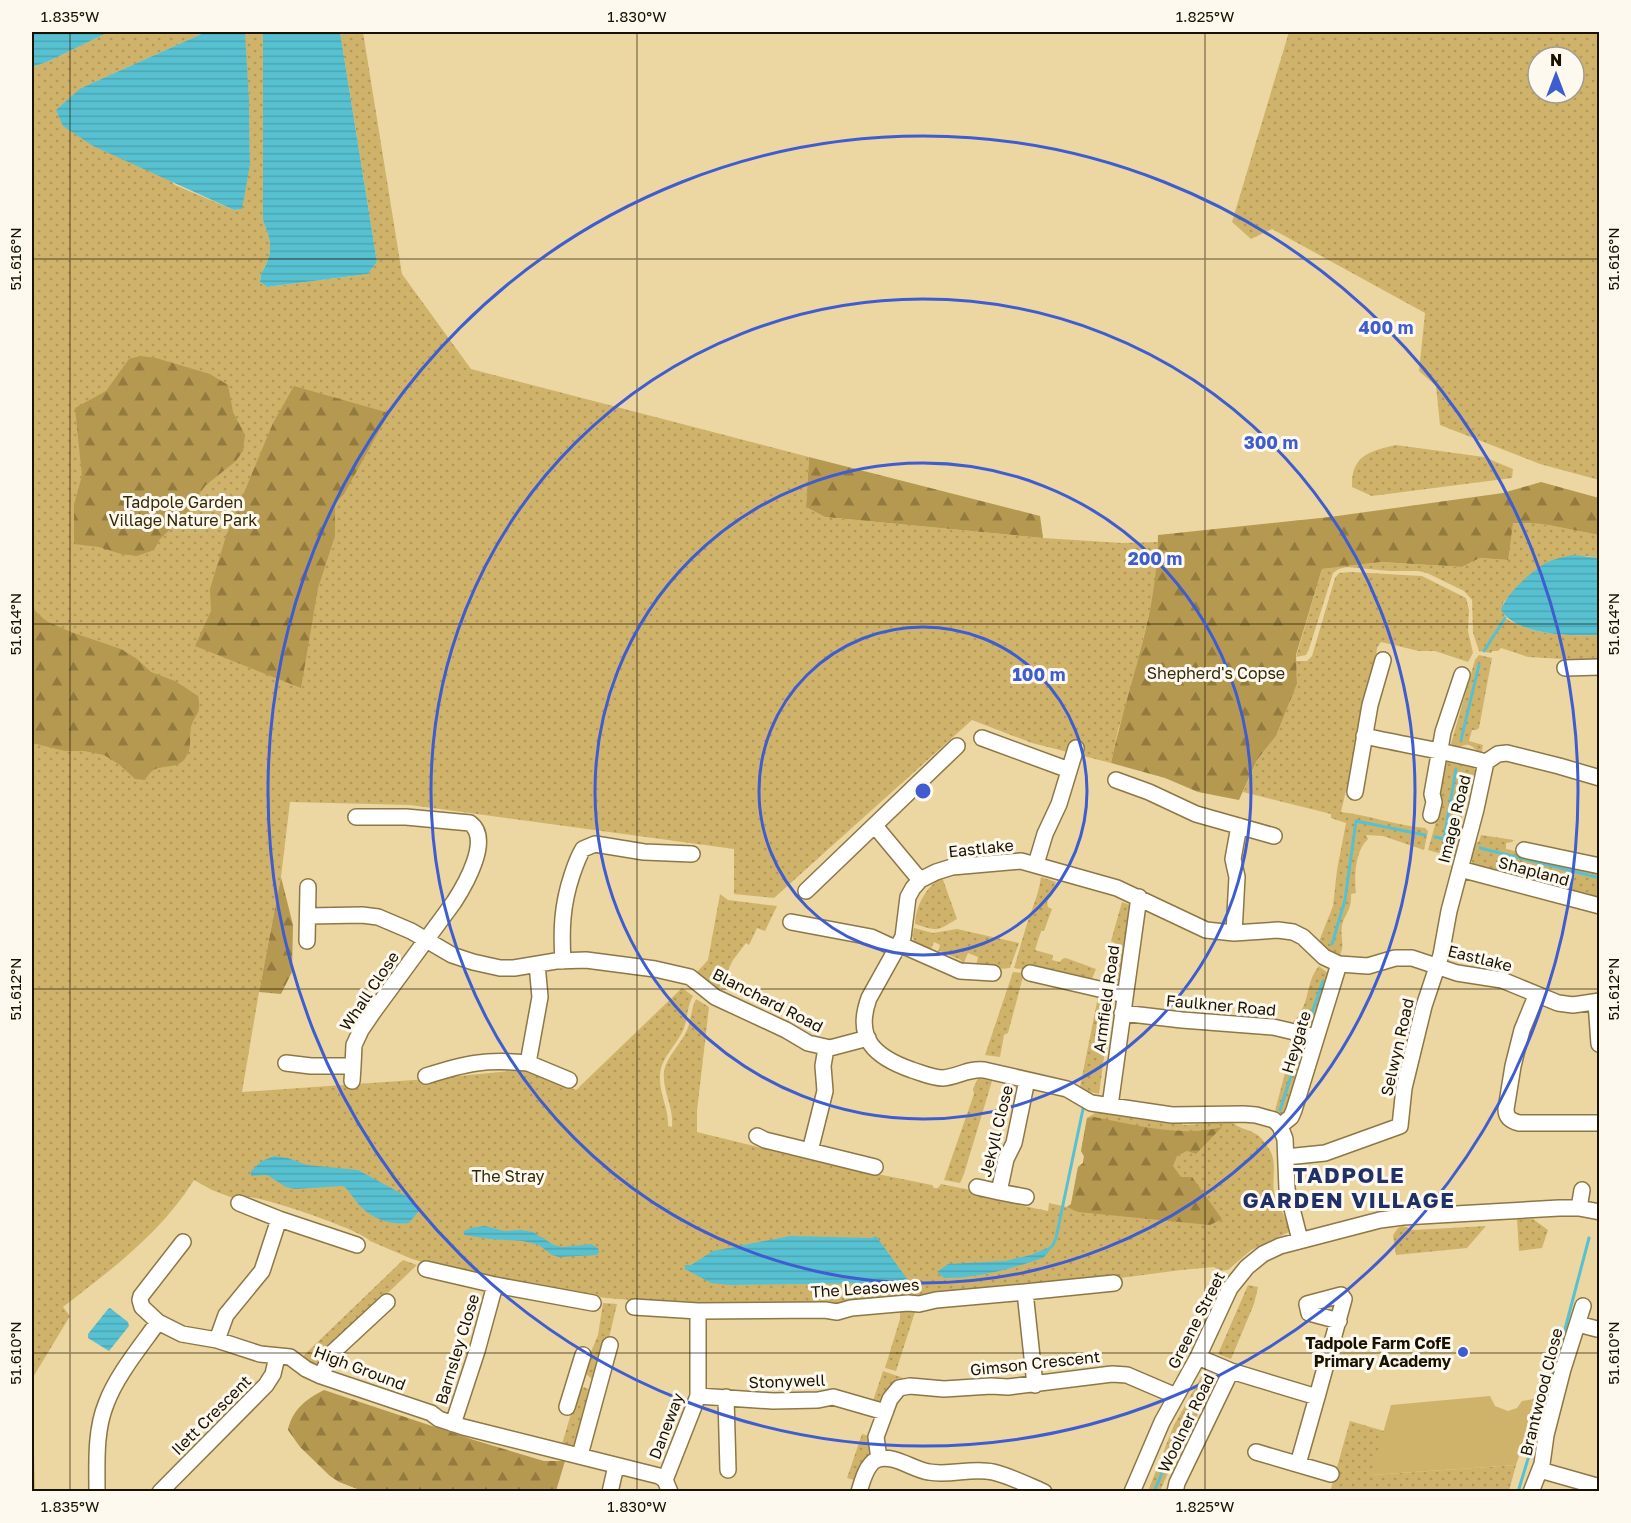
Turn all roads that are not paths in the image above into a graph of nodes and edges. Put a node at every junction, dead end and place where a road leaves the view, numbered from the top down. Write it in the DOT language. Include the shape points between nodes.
graph roads {
  1 [pos="1383,660"];
  2 [pos="1599,667"];
  3 [pos="1565,668"];
  4 [pos="1462,675"];
  5 [pos="1364,736"];
  6 [pos="982,738"];
  7 [pos="957,746"];
  8 [pos="1076,748"];
  9 [pos="1440,753"];
  10 [pos="1486,762"];
  11 [pos="1069,770"];
  12 [pos="1599,778"];
  13 [pos="1116,780"];
  14 [pos="1355,792"];
  15 [pos="1431,815"];
  16 [pos="356,817"];
  17 [pos="875,826"];
  18 [pos="1239,826"];
  19 [pos="1274,836"];
  20 [pos="1524,850"];
  21 [pos="692,854"];
  22 [pos="1036,864"];
  23 [pos="1599,866"];
  24 [pos="1460,869"];
  25 [pos="920,880"];
  26 [pos="308,887"];
  27 [pos="806,891"];
  28 [pos="1139,897"];
  29 [pos="1599,906"];
  30 [pos="308,916"];
  31 [pos="791,922"];
  32 [pos="1234,933"];
  33 [pos="426,940"];
  34 [pos="307,941"];
  35 [pos="898,947"];
  36 [pos="563,961"];
  37 [pos="537,964"];
  38 [pos="1339,964"];
  39 [pos="1438,967"];
  40 [pos="993,973"];
  41 [pos="1030,973"];
  42 [pos="1125,995"];
  43 [pos="1536,996"];
  44 [pos="1598,1002"];
  45 [pos="1122,1012"];
  46 [pos="1316,1037"];
  47 [pos="868,1038"];
  48 [pos="1599,1044"];
  49 [pos="826,1048"];
  50 [pos="286,1063"];
  51 [pos="528,1063"];
  52 [pos="426,1076"];
  53 [pos="569,1080"];
  54 [pos="1027,1080"];
  55 [pos="1110,1106"];
  56 [pos="1280,1126"];
  57 [pos="1594,1126"];
  58 [pos="757,1136"];
  59 [pos="810,1151"];
  60 [pos="1286,1157"];
  61 [pos="875,1167"];
  62 [pos="977,1187"];
  63 [pos="1582,1191"];
  64 [pos="999,1192"];
  65 [pos="1026,1197"];
  66 [pos="239,1203"];
  67 [pos="1579,1208"];
  68 [pos="1599,1212"];
  69 [pos="279,1219"];
  70 [pos="1300,1240"];
  71 [pos="183,1242"];
  72 [pos="357,1245"];
  73 [pos="426,1269"];
  74 [pos="1114,1283"];
  75 [pos="495,1285"];
  76 [pos="1025,1292"];
  77 [pos="387,1302"];
  78 [pos="593,1303"];
  79 [pos="1583,1306"];
  80 [pos="634,1307"];
  81 [pos="698,1311"];
  82 [pos="1339,1321"];
  83 [pos="158,1322"];
  84 [pos="1578,1324"];
  85 [pos="1597,1329"];
  86 [pos="217,1340"];
  87 [pos="610,1345"];
  88 [pos="583,1355"];
  89 [pos="277,1357"];
  90 [pos="1198,1357"];
  91 [pos="1231,1371"];
  92 [pos="321,1376"];
  93 [pos="576,1380"];
  94 [pos="1035,1385"];
  95 [pos="599,1386"];
  96 [pos="698,1396"];
  97 [pos="1176,1396"];
  98 [pos="726,1397"];
  99 [pos="1317,1397"];
  100 [pos="567,1407"];
  101 [pos="885,1412"];
  102 [pos="453,1424"];
  103 [pos="1256,1452"];
  104 [pos="580,1455"];
  105 [pos="879,1459"];
  106 [pos="1298,1464"];
  107 [pos="616,1466"];
  108 [pos="728,1470"];
  109 [pos="1540,1470"];
  110 [pos="1331,1474"];
  111 [pos="1009,1485"];
  112 [pos="668,1486"];
  113 [pos="1599,1486"];
  114 [pos="97,1491"];
  115 [pos="160,1491"];
  116 [pos="610,1491"];
  117 [pos="859,1491"];
  118 [pos="1044,1491"];
  119 [pos="1132,1491"];
  120 [pos="1175,1491"];
  121 [pos="1531,1491"];
  1 -- 5 [label="street"];
  2 -- 3 [label="street"];
  4 -- 9 [label="street"];
  5 -- 9 [label="street"];
  5 -- 14 [label="street"];
  6 -- 11 [label="street"];
  7 -- 17 [label="street"];
  8 -- 11 [label="street"];
  9 -- 10 [label="street"];
  9 -- 15 [label="street"];
  10 -- 12 [label="street, Image Road" via="1507,753"];
  10 -- 24 [label="street, Image Road"];
  11 -- 22 [label="street"];
  13 -- 18 [label="street" via="1180,808"];
  16 -- 33 [label="street, Whall Close" via="425,818 465,822 475,827 478,840 469,878"];
  17 -- 25 [label="street"];
  17 -- 27 [label="street"];
  18 -- 19 [label="street"];
  18 -- 32 [label="street" via="1233,859 1237,878"];
  20 -- 23 [label="street"];
  21 -- 36 [label="street" via="636,851 595,843 583,849 563,908"];
  22 -- 25 [label="street, Eastlake" via="1021,861 952,867"];
  22 -- 28 [label="street, Eastlake"];
  24 -- 29 [label="street, Shapland"];
  24 -- 39 [label="street, Image Road"];
  25 -- 35 [label="street" via="908,897 906,924"];
  26 -- 30 [label="street"];
  28 -- 32 [label="street, Eastlake" via="1206,930"];
  28 -- 42 [label="street, Armfield Road"];
  30 -- 33 [label="street, Blanchard Road" via="374,916"];
  30 -- 34 [label="street"];
  31 -- 35 [label="street" via="872,937"];
  32 -- 38 [label="street, Eastlake" via="1293,932"];
  33 -- 37 [label="street, Blanchard Road" via="452,955 480,964 509,968"];
  33 -- 50 [label="street, Whall Close" via="357,1037 352,1073"];
  35 -- 40 [label="street" via="960,971"];
  35 -- 47 [label="street" via="869,998 865,1024"];
  36 -- 37 [label="street, Blanchard Road"];
  36 -- 49 [label="street, Blanchard Road" via="596,961 687,976 715,997 802,1041"];
  37 -- 51 [label="street" via="540,997"];
  38 -- 39 [label="street, Eastlake" via="1368,966 1408,958"];
  38 -- 46 [label="street, Heygate"];
  39 -- 43 [label="street, Eastlake" via="1502,980"];
  39 -- 60 [label="street, Selwyn Road" via="1404,1088 1400,1126 1325,1153"];
  41 -- 42 [label="street"];
  42 -- 45 [label="street, Armfield Road"];
  43 -- 44 [label="street, Eastlake" via="1565,1005"];
  43 -- 57 [label="street" via="1513,1066 1507,1116 1519,1123"];
  44 -- 48 [label="street, Eastlake"];
  45 -- 46 [label="street, Faulkner Road" via="1273,1028"];
  45 -- 55 [label="street, Armfield Road"];
  46 -- 56 [label="street, Heygate" via="1294,1110"];
  47 -- 49 [label="street, Blanchard Road"];
  47 -- 54 [label="street" via="888,1061 928,1075 945,1077 981,1069"];
  49 -- 59 [label="street" via="825,1091"];
  51 -- 52 [label="street" via="468,1063"];
  51 -- 53 [label="street"];
  54 -- 55 [label="street" via="1067,1089 1091,1103"];
  54 -- 64 [label="street, Jekyll Close"];
  55 -- 56 [label="street" via="1184,1116 1256,1115"];
  56 -- 60 [label="street"];
  58 -- 59 [label="street"];
  59 -- 61 [label="street"];
  60 -- 70 [label="street" via="1288,1195"];
  62 -- 64 [label="street, Jekyll Close"];
  63 -- 67 [label="street"];
  64 -- 65 [label="street, Jekyll Close"];
  66 -- 69 [label="street"];
  67 -- 68 [label="street, Greene Street"];
  67 -- 70 [label="street, Greene Street" via="1403,1217"];
  69 -- 72 [label="street"];
  69 -- 86 [label="street" via="262,1271 226,1315"];
  70 -- 90 [label="street, Greene Street" via="1263,1254 1239,1275"];
  71 -- 83 [label="street, High Ground" via="141,1296 142,1307"];
  73 -- 75 [label="street, Barnsley Close"];
  74 -- 76 [label="street, The Leasowes"];
  75 -- 78 [label="street, Barnsley Close"];
  75 -- 102 [label="street, Barnsley Close"];
  76 -- 81 [label="street, The Leasowes" via="837,1312"];
  76 -- 94 [label="street"];
  77 -- 92 [label="street" via="332,1353"];
  79 -- 84 [label="street, Brantwood Close"];
  80 -- 81 [label="street, The Leasowes"];
  81 -- 96 [label="street, Daneway"];
  82 -- 99 [label="street"];
  83 -- 86 [label="street, High Ground" via="182,1334"];
  83 -- 114 [label="street" via="106,1404 99,1436"];
  84 -- 85 [label="street, Brantwood Close"];
  84 -- 109 [label="street, Brantwood Close" via="1546,1435"];
  86 -- 89 [label="street, High Ground"];
  87 -- 95 [label="street"];
  88 -- 93 [label="street"];
  89 -- 92 [label="street, High Ground" via="294,1359"];
  89 -- 115 [label="street, Ilett Crescent" via="266,1385"];
  90 -- 91 [label="street"];
  90 -- 97 [label="street, Greene Street"];
  91 -- 99 [label="street"];
  91 -- 120 [label="street, Woolner Road"];
  92 -- 102 [label="street, High Ground"];
  93 -- 95 [label="street"];
  93 -- 100 [label="street"];
  94 -- 97 [label="street, Gimson Crescent" via="1088,1376 1127,1375"];
  94 -- 101 [label="street, Gimson Crescent" via="944,1389 906,1386 892,1395"];
  95 -- 104 [label="street"];
  96 -- 98 [label="street, Stonywell"];
  96 -- 112 [label="street, Daneway"];
  97 -- 119 [label="street, Greene Street"];
  98 -- 101 [label="street, Stonywell" via="773,1401 833,1396"];
  98 -- 108 [label="street, Stonywell"];
  99 -- 106 [label="street"];
  101 -- 105 [label="street, Gimson Crescent" via="876,1437"];
  102 -- 104 [label="street, High Ground"];
  103 -- 106 [label="street"];
  104 -- 107 [label="street, High Ground"];
  105 -- 111 [label="street" via="929,1472 996,1472"];
  105 -- 117 [label="street" via="870,1465"];
  106 -- 110 [label="street"];
  107 -- 112 [label="street, High Ground" via="659,1476"];
  107 -- 116 [label="street"];
  109 -- 113 [label="street, Brantwood Close"];
  109 -- 121 [label="street, Brantwood Close"];
  111 -- 118 [label="street"];
}
